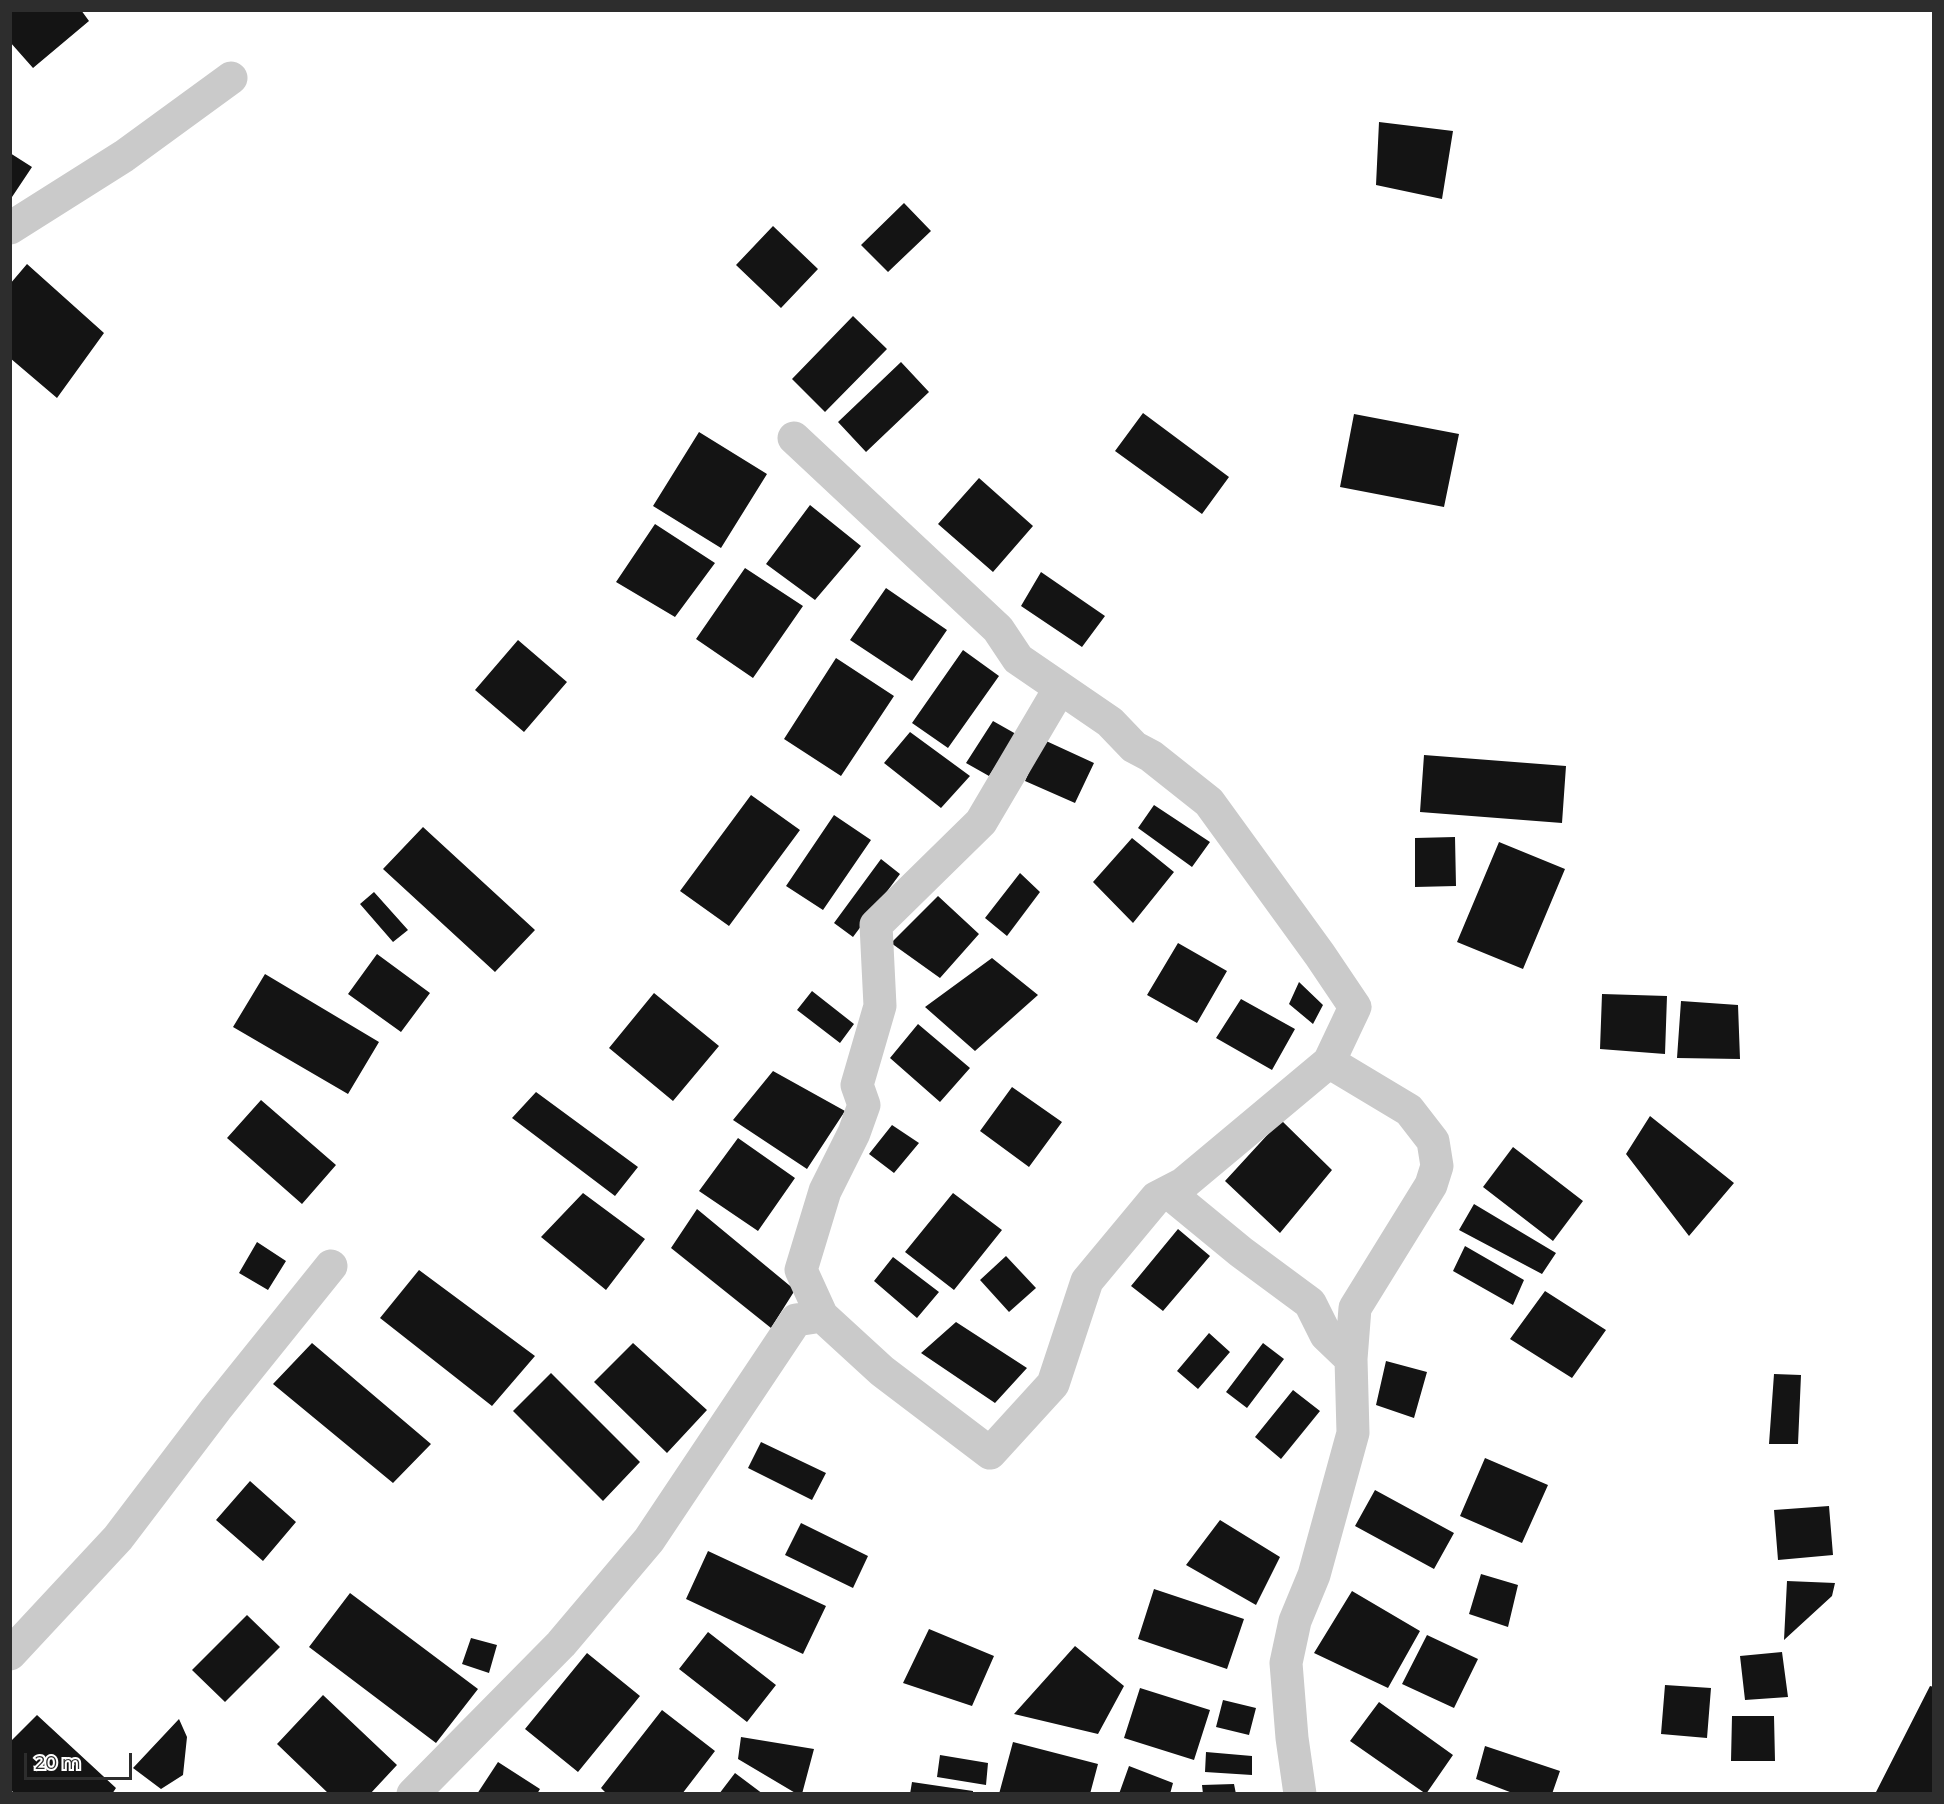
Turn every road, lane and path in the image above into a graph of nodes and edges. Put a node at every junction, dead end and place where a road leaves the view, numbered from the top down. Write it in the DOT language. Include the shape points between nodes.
graph roads {
  1 [pos="231,78"];
  2 [pos="10,228"];
  3 [pos="794,438"];
  4 [pos="1060,688"];
  5 [pos="1329,1062"];
  6 [pos="1168,1192"];
  7 [pos="331,1266"];
  8 [pos="822,1316"];
  9 [pos="1351,1359"];
  10 [pos="10,1654"];
  11 [pos="412,1794"];
  12 [pos="1300,1794"];
  1 -- 2 [label="street" via="124,156"];
  3 -- 4 [label="street" via="998,629 1018,659"];
  4 -- 5 [label="street" via="1110,722 1134,747 1209,802 1267,880 1355,1007"];
  4 -- 8 [label="street" via="981,822 876,925 880,1006 857,1086 864,1105 825,1191 801,1270"];
  5 -- 6 [label="street" via="1183,1184"];
  5 -- 9 [label="street" via="1409,1110 1433,1141 1437,1166 1431,1185 1355,1308"];
  6 -- 8 [label="street" via="1156,1198 1087,1281 1053,1384 990,1453 882,1371"];
  6 -- 9 [label="street" via="1310,1303 1326,1335"];
  7 -- 10 [label="street" via="118,1538"];
  8 -- 11 [label="street" via="796,1320 649,1540 561,1644"];
  9 -- 12 [label="street" via="1353,1433 1314,1575 1295,1621 1286,1663"];
}
